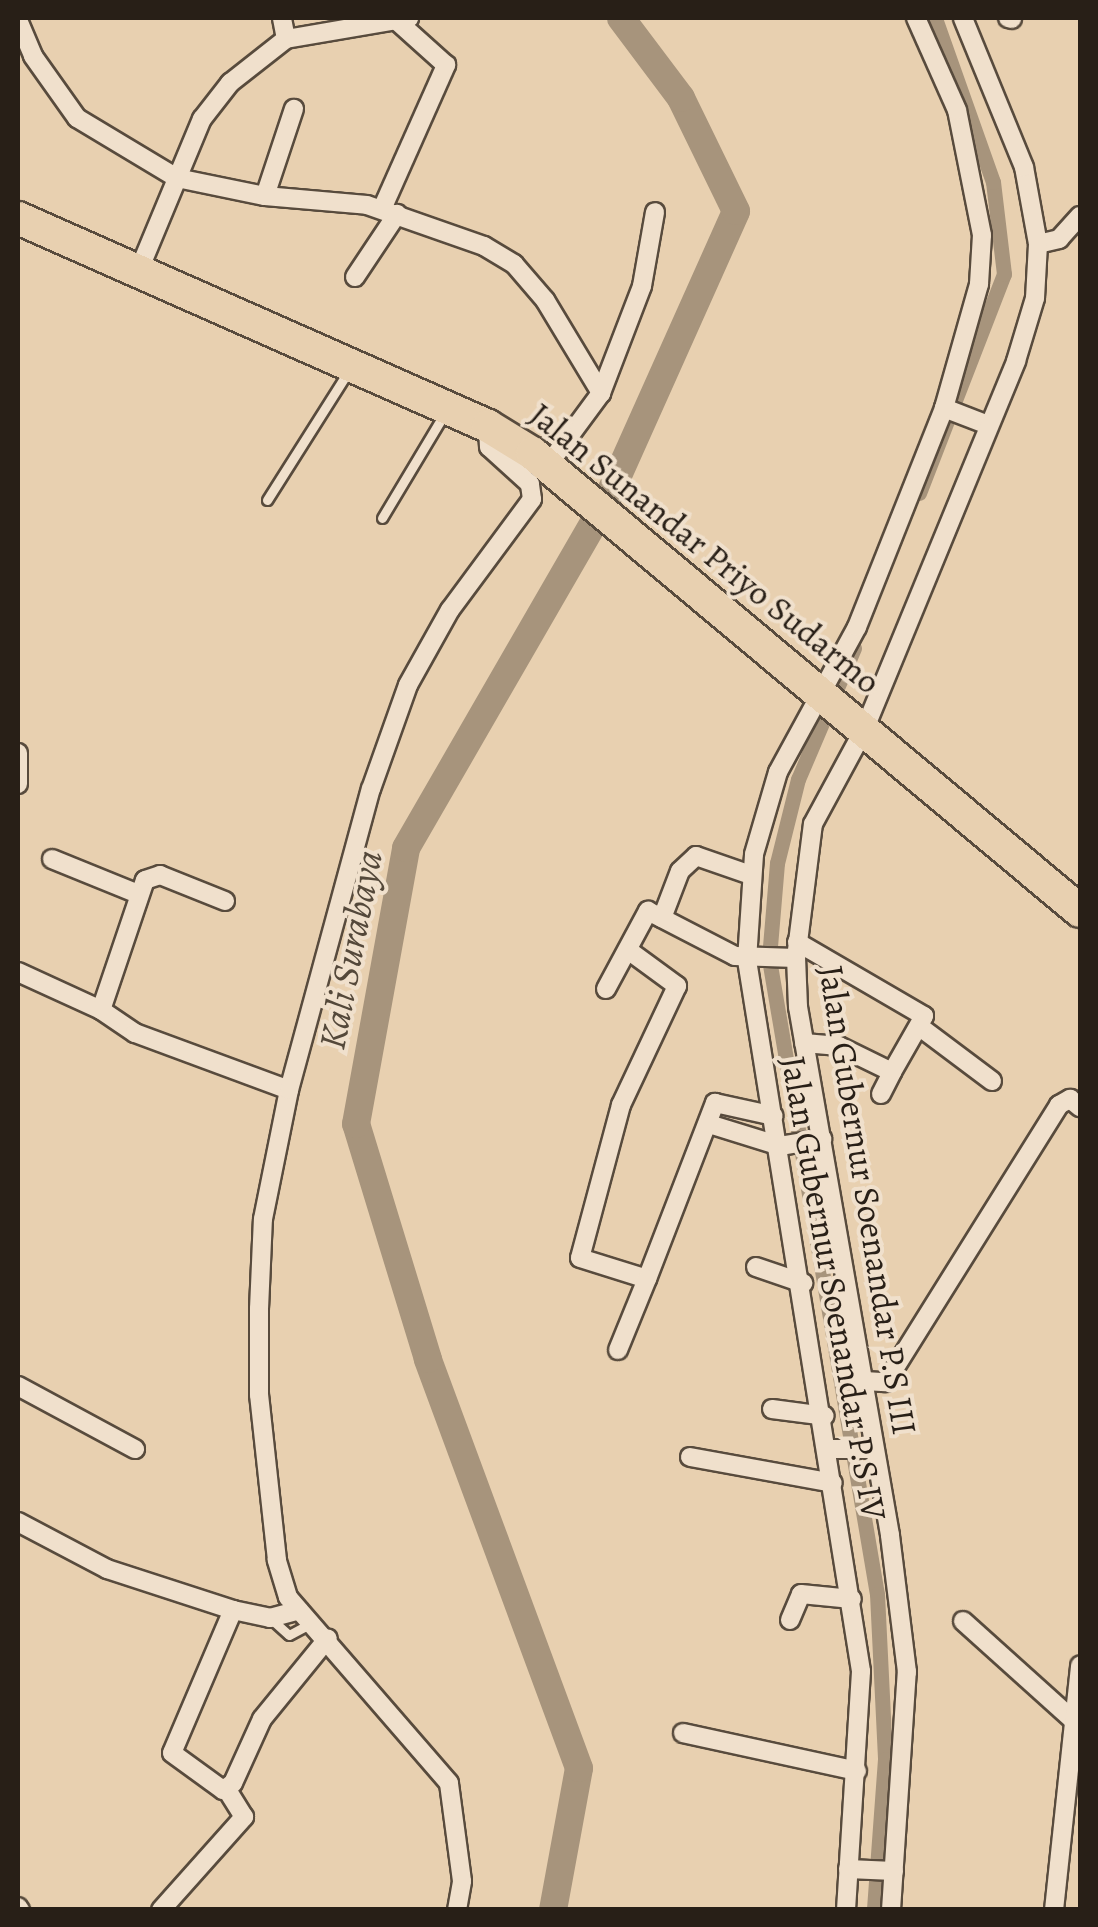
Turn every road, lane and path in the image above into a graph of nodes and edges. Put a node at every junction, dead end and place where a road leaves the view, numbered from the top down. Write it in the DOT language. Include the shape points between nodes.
graph roads {
  1 [pos="282,18"];
  2 [pos="916,18"];
  3 [pos="963,18"];
  4 [pos="18,20"];
  5 [pos="404,20"];
  6 [pos="286,38"];
  7 [pos="25,62"];
  8 [pos="294,109"];
  9 [pos="177,178"];
  10 [pos="265,196"];
  11 [pos="390,211"];
  12 [pos="655,212"];
  13 [pos="1080,216"];
  14 [pos="18,218"];
  15 [pos="1038,244"];
  16 [pos="139,270"];
  17 [pos="355,277"];
  18 [pos="350,366"];
  19 [pos="601,394"];
  20 [pos="447,409"];
  21 [pos="948,410"];
  22 [pos="983,424"];
  23 [pos="488,426"];
  24 [pos="552,468"];
  25 [pos="267,500"];
  26 [pos="382,518"];
  27 [pos="824,694"];
  28 [pos="860,724"];
  29 [pos="18,753"];
  30 [pos="18,784"];
  31 [pos="52,859"];
  32 [pos="751,875"];
  33 [pos="138,894"];
  34 [pos="225,901"];
  35 [pos="1080,910"];
  36 [pos="662,918"];
  37 [pos="628,950"];
  38 [pos="791,953"];
  39 [pos="750,959"];
  40 [pos="18,972"];
  41 [pos="606,989"];
  42 [pos="101,1010"];
  43 [pos="920,1027"];
  44 [pos="804,1043"];
  45 [pos="892,1072"];
  46 [pos="992,1081"];
  47 [pos="289,1090"];
  48 [pos="881,1094"];
  49 [pos="1080,1107"];
  50 [pos="774,1116"];
  51 [pos="709,1124"];
  52 [pos="818,1139"];
  53 [pos="783,1145"];
  54 [pos="756,1268"];
  55 [pos="647,1278"];
  56 [pos="803,1283"];
  57 [pos="618,1350"];
  58 [pos="864,1381"];
  59 [pos="18,1386"];
  60 [pos="772,1409"];
  61 [pos="824,1416"];
  62 [pos="834,1449"];
  63 [pos="869,1449"];
  64 [pos="135,1450"];
  65 [pos="690,1457"];
  66 [pos="833,1482"];
  67 [pos="18,1522"];
  68 [pos="852,1599"];
  69 [pos="232,1610"];
  70 [pos="306,1616"];
  71 [pos="790,1620"];
  72 [pos="962,1620"];
  73 [pos="328,1638"];
  74 [pos="1080,1665"];
  75 [pos="1075,1722"];
  76 [pos="683,1734"];
  77 [pos="857,1772"];
  78 [pos="227,1790"];
  79 [pos="1075,1793"];
  80 [pos="851,1869"];
  81 [pos="890,1871"];
  82 [pos="161,1910"];
  83 [pos="457,1910"];
  84 [pos="846,1910"];
  85 [pos="891,1910"];
  86 [pos="1054,1910"];
  1 -- 6 [label="street"];
  2 -- 21 [label="street, Jalan Gubernur Soenandar P.S IV" via="958,110 982,235 979,284"];
  3 -- 15 [label="street, Jalan Gubernur Soenandar P.S III" via="1024,167"];
  4 -- 7 [label="street"];
  5 -- 6 [label="street"];
  5 -- 11 [label="street" via="446,65"];
  6 -- 9 [label="street" via="215,100"];
  7 -- 9 [label="street" via="77,118"];
  8 -- 10 [label="street"];
  9 -- 10 [label="street"];
  9 -- 16 [label="street"];
  10 -- 11 [label="street"];
  11 -- 17 [label="street"];
  11 -- 19 [label="street" via="514,264 545,300"];
  12 -- 19 [label="street" via="642,286"];
  13 -- 15 [label="street" via="1059,239"];
  14 -- 16 [label="highway, Jalan Sunandar Priyo Sudarmo"];
  15 -- 22 [label="street, Jalan Gubernur Soenandar P.S III" via="1035,298"];
  16 -- 18 [label="highway, Jalan Sunandar Priyo Sudarmo"];
  18 -- 20 [label="highway, Jalan Sunandar Priyo Sudarmo"];
  18 -- 25 [label="lane" via="311,440"];
  19 -- 24 [label="street"];
  20 -- 23 [label="highway, Jalan Sunandar Priyo Sudarmo"];
  20 -- 26 [label="lane"];
  21 -- 22 [label="street"];
  21 -- 27 [label="street, Jalan Gubernur Soenandar P.S IV"];
  22 -- 28 [label="street, Jalan Gubernur Soenandar P.S III"];
  23 -- 24 [label="highway, Jalan Sunandar Priyo Sudarmo"];
  23 -- 47 [label="street" via="488,447 530,484 532,499 450,610 408,685 371,789"];
  24 -- 27 [label="highway, Jalan Sunandar Priyo Sudarmo"];
  27 -- 28 [label="highway, Jalan Sunandar Priyo Sudarmo"];
  27 -- 32 [label="street, Jalan Gubernur Soenandar P.S IV" via="778,772"];
  28 -- 35 [label="highway, Jalan Sunandar Priyo Sudarmo"];
  28 -- 38 [label="street, Jalan Gubernur Soenandar P.S III" via="813,824"];
  29 -- 30 [label="street"];
  31 -- 33 [label="street"];
  32 -- 36 [label="street" via="696,856 680,871"];
  32 -- 39 [label="street, Jalan Gubernur Soenandar P.S IV"];
  33 -- 34 [label="street" via="145,880 160,875"];
  33 -- 42 [label="street"];
  36 -- 37 [label="street" via="644,913"];
  36 -- 39 [label="street"];
  37 -- 41 [label="street"];
  37 -- 55 [label="street" via="677,986 621,1105 578,1250 580,1258"];
  38 -- 39 [label="street"];
  38 -- 43 [label="street" via="920,1011"];
  38 -- 44 [label="street, Jalan Gubernur Soenandar P.S III"];
  39 -- 50 [label="street, Jalan Gubernur Soenandar P.S IV"];
  40 -- 42 [label="street"];
  42 -- 47 [label="street" via="180,1053"];
  43 -- 45 [label="street"];
  43 -- 46 [label="street"];
  44 -- 45 [label="street" via="839,1046"];
  44 -- 52 [label="street, Jalan Gubernur Soenandar P.S III"];
  45 -- 48 [label="street"];
  47 -- 70 [label="street" via="263,1220 259,1395 277,1560"];
  49 -- 58 [label="street" via="1070,1099 1059,1105 886,1382"];
  50 -- 51 [label="street" via="718,1101"];
  50 -- 53 [label="street, Jalan Gubernur Soenandar P.S IV"];
  51 -- 53 [label="street"];
  51 -- 55 [label="street"];
  52 -- 53 [label="street"];
  52 -- 58 [label="street, Jalan Gubernur Soenandar P.S III"];
  53 -- 56 [label="street, Jalan Gubernur Soenandar P.S IV"];
  54 -- 56 [label="street"];
  55 -- 57 [label="street"];
  56 -- 61 [label="street, Jalan Gubernur Soenandar P.S IV"];
  58 -- 63 [label="street, Jalan Gubernur Soenandar P.S III"];
  59 -- 64 [label="street"];
  60 -- 61 [label="street"];
  61 -- 62 [label="street, Jalan Gubernur Soenandar P.S IV"];
  62 -- 63 [label="street"];
  62 -- 66 [label="street, Jalan Gubernur Soenandar P.S IV"];
  63 -- 81 [label="street, Jalan Gubernur Soenandar P.S III" via="906,1672"];
  65 -- 66 [label="street"];
  66 -- 68 [label="street, Jalan Gubernur Soenandar P.S IV"];
  67 -- 69 [label="street" via="107,1568"];
  68 -- 71 [label="street" via="801,1594"];
  68 -- 77 [label="street, Jalan Gubernur Soenandar P.S IV" via="861,1671"];
  69 -- 70 [label="street"];
  69 -- 78 [label="street" via="172,1753"];
  70 -- 73 [label="street"];
  72 -- 75 [label="street"];
  73 -- 78 [label="street" via="262,1719"];
  73 -- 83 [label="street" via="449,1783 462,1881"];
  74 -- 75 [label="street"];
  75 -- 79 [label="street"];
  76 -- 77 [label="street"];
  77 -- 80 [label="street, Jalan Gubernur Soenandar P.S IV"];
  78 -- 82 [label="street" via="244,1817"];
  79 -- 86 [label="street"];
  80 -- 81 [label="street"];
  80 -- 84 [label="street, Jalan Gubernur Soenandar P.S IV"];
  81 -- 85 [label="street, Jalan Gubernur Soenandar P.S III"];
}
